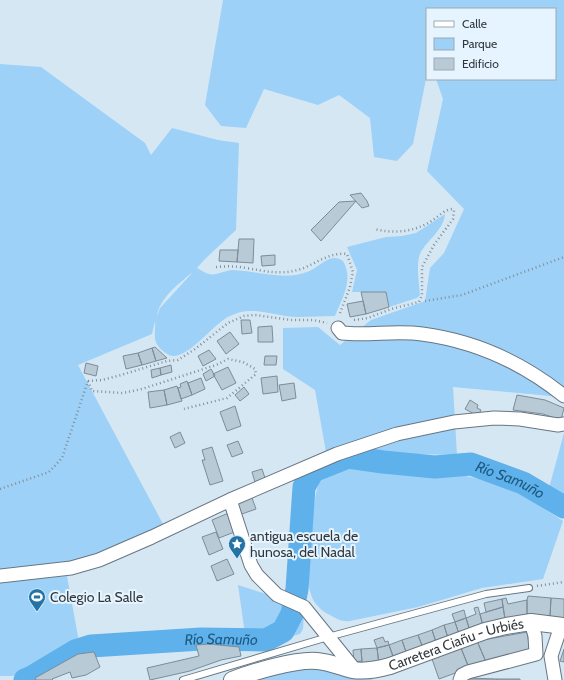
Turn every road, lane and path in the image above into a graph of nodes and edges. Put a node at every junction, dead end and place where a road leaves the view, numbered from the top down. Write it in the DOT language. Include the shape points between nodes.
graph roads {
  1 [pos="374,229"];
  2 [pos="564,257"];
  3 [pos="216,267"];
  4 [pos="425,301"];
  5 [pos="338,328"];
  6 [pos="88,381"];
  7 [pos="564,396"];
  8 [pos="184,409"];
  9 [pos="564,424"];
  10 [pos="0,489"];
  11 [pos="230,500"];
  12 [pos="0,576"];
  13 [pos="564,582"];
  14 [pos="529,588"];
  15 [pos="531,622"];
  16 [pos="562,626"];
  17 [pos="328,637"];
  18 [pos="355,670"];
  19 [pos="183,680"];
  20 [pos="232,680"];
  21 [pos="460,680"];
  22 [pos="555,680"];
  1 -- 5 [label="path" via="399,233 410,231 430,222 445,211 454,210 453,219 422,267 422,295 419,302 348,322"];
  2 -- 4 [label="path" via="462,295"];
  3 -- 5 [label="path" via="287,272 310,266 330,255 347,254 353,272 338,319"];
  5 -- 6 [label="path" via="313,320 244,316 228,323 178,360 102,380"];
  5 -- 7 [label="street" via="342,333 422,334 463,342 520,366"];
  6 -- 8 [label="path" via="92,391 124,393 173,380 228,359 243,362 255,369 256,374 227,398"];
  6 -- 10 [label="path" via="62,458 49,472"];
  9 -- 11 [label="street" via="494,418 454,422 397,434 337,454"];
  11 -- 12 [label="street" via="99,560 71,568"];
  11 -- 17 [label="street" via="251,565 257,575 278,595 304,607"];
  13 -- 14 [label="path"];
  14 -- 17 [label="lane" via="486,594"];
  15 -- 16 [label="street, Carretera Ciañu - Urbiés"];
  15 -- 18 [label="street, Carretera Ciañu - Urbiés" via="485,631 390,666"];
  15 -- 21 [label="street" via="536,654 468,672 462,675"];
  16 -- 22 [label="street" via="551,656"];
  17 -- 18 [label="street"];
  17 -- 19 [label="lane"];
  18 -- 20 [label="street, Carretera Ciañu - Urbiés" via="305,660"];
}
